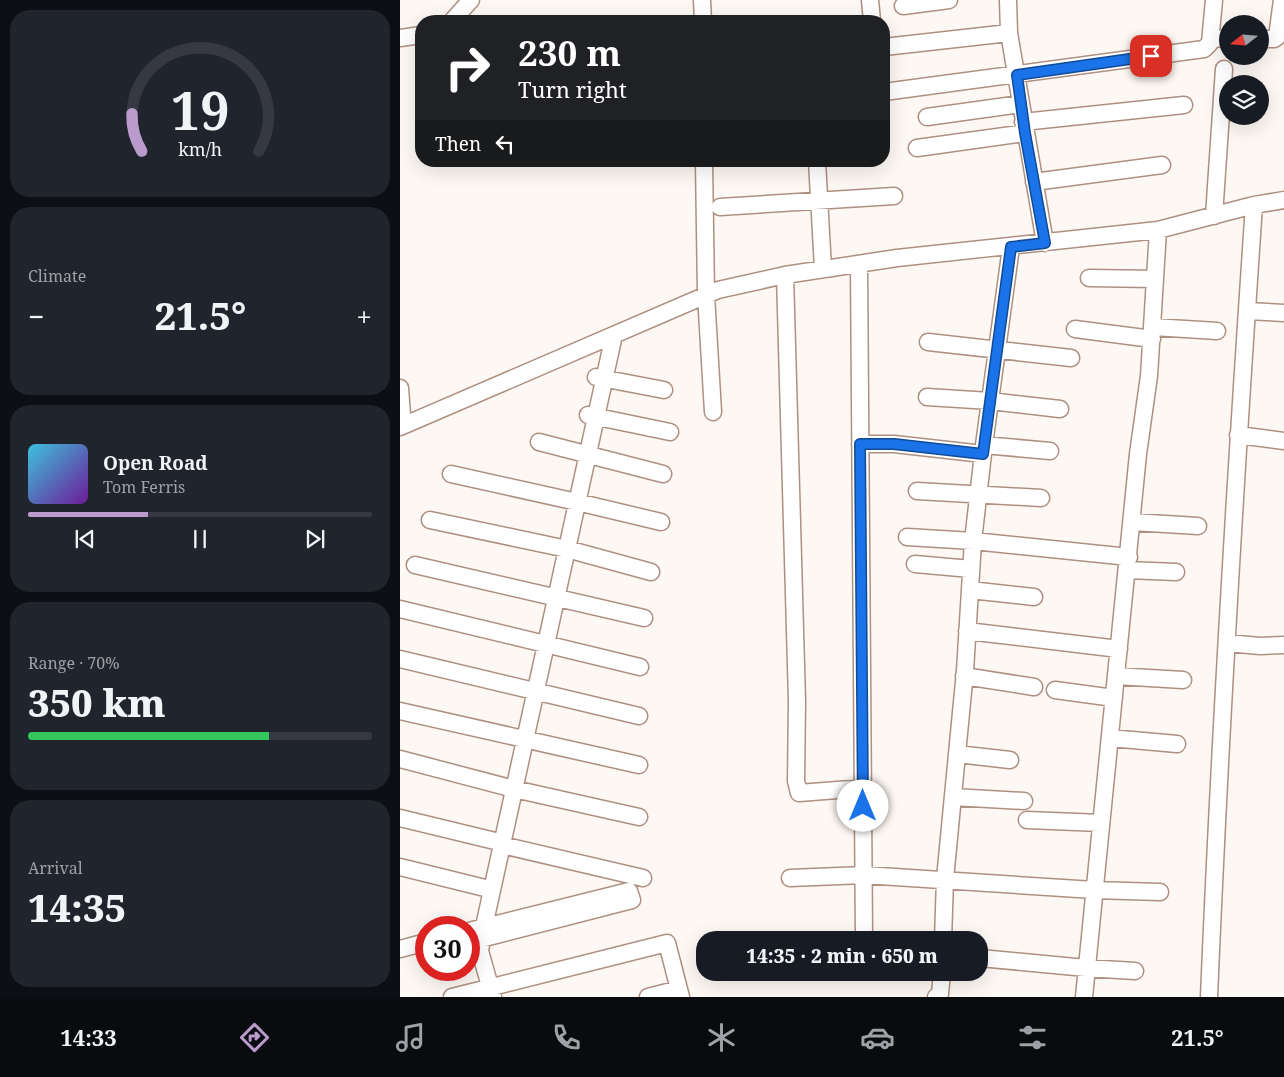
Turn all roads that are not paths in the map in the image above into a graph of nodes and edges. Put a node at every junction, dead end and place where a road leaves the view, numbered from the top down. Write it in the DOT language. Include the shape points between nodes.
graph roads {
  1 [pos="471,0"];
  2 [pos="702,0"];
  3 [pos="870,0"];
  4 [pos="949,0"];
  5 [pos="1008,0"];
  6 [pos="1214,0"];
  7 [pos="1282,0"];
  8 [pos="903,6"];
  9 [pos="457,15"];
  10 [pos="702,15"];
  11 [pos="871,15"];
  12 [pos="1009,33"];
  13 [pos="415,36"];
  14 [pos="400,38"];
  15 [pos="1211,38"];
  16 [pos="1219,38"];
  17 [pos="1269,39"];
  18 [pos="890,47"];
  19 [pos="1224,69"];
  20 [pos="1017,75"];
  21 [pos="890,91"];
  22 [pos="1022,104"];
  23 [pos="1184,105"];
  24 [pos="927,117"];
  25 [pos="1024,127"];
  26 [pos="917,148"];
  27 [pos="1162,165"];
  28 [pos="704,167"];
  29 [pos="817,167"];
  30 [pos="1034,182"];
  31 [pos="894,196"];
  32 [pos="1284,200"];
  33 [pos="819,201"];
  34 [pos="1254,205"];
  35 [pos="720,208"];
  36 [pos="1214,216"];
  37 [pos="1158,230"];
  38 [pos="1045,243"];
  39 [pos="1011,247"];
  40 [pos="859,264"];
  41 [pos="823,269"];
  42 [pos="785,274"];
  43 [pos="1088,278"];
  44 [pos="1155,279"];
  45 [pos="706,295"];
  46 [pos="1247,311"];
  47 [pos="1284,313"];
  48 [pos="1075,329"];
  49 [pos="1217,331"];
  50 [pos="1152,333"];
  51 [pos="609,337"];
  52 [pos="928,342"];
  53 [pos="997,350"];
  54 [pos="1071,358"];
  55 [pos="600,379"];
  56 [pos="400,388"];
  57 [pos="664,390"];
  58 [pos="927,397"];
  59 [pos="990,401"];
  60 [pos="1060,408"];
  61 [pos="713,412"];
  62 [pos="592,416"];
  63 [pos="402,425"];
  64 [pos="670,432"];
  65 [pos="1238,435"];
  66 [pos="1284,441"];
  67 [pos="539,442"];
  68 [pos="860,444"];
  69 [pos="983,449"];
  70 [pos="1050,451"];
  71 [pos="583,454"];
  72 [pos="451,474"];
  73 [pos="663,474"];
  74 [pos="917,491"];
  75 [pos="978,495"];
  76 [pos="1041,498"];
  77 [pos="573,501"];
  78 [pos="430,520"];
  79 [pos="661,522"];
  80 [pos="1132,522"];
  81 [pos="1198,526"];
  82 [pos="907,537"];
  83 [pos="973,541"];
  84 [pos="563,548"];
  85 [pos="915,564"];
  86 [pos="1128,564"];
  87 [pos="415,565"];
  88 [pos="971,569"];
  89 [pos="651,572"];
  90 [pos="1176,572"];
  91 [pos="970,590"];
  92 [pos="552,596"];
  93 [pos="1034,597"];
  94 [pos="400,609"];
  95 [pos="644,618"];
  96 [pos="967,631"];
  97 [pos="1227,643"];
  98 [pos="542,644"];
  99 [pos="1284,645"];
  100 [pos="1119,649"];
  101 [pos="400,659"];
  102 [pos="640,667"];
  103 [pos="964,676"];
  104 [pos="1116,676"];
  105 [pos="1183,680"];
  106 [pos="1034,687"];
  107 [pos="532,690"];
  108 [pos="1055,690"];
  109 [pos="1114,698"];
  110 [pos="400,711"];
  111 [pos="639,716"];
  112 [pos="521,738"];
  113 [pos="1110,738"];
  114 [pos="1177,744"];
  115 [pos="957,754"];
  116 [pos="400,759"];
  117 [pos="1010,760"];
  118 [pos="639,765"];
  119 [pos="510,788"];
  120 [pos="863,788"];
  121 [pos="953,797"];
  122 [pos="1024,801"];
  123 [pos="639,817"];
  124 [pos="400,818"];
  125 [pos="1027,820"];
  126 [pos="1100,823"];
  127 [pos="498,843"];
  128 [pos="400,867"];
  129 [pos="864,874"];
  130 [pos="643,878"];
  131 [pos="790,878"];
  132 [pos="945,879"];
  133 [pos="485,888"];
  134 [pos="1094,890"];
  135 [pos="1160,892"];
  136 [pos="480,916"];
  137 [pos="480,918"];
  138 [pos="864,931"];
  139 [pos="943,931"];
  140 [pos="476,935"];
  141 [pos="415,945"];
  142 [pos="400,950"];
  143 [pos="480,951"];
  144 [pos="415,956"];
  145 [pos="988,959"];
  146 [pos="400,960"];
  147 [pos="1086,968"];
  148 [pos="1135,971"];
  149 [pos="941,981"];
  150 [pos="487,992"];
  151 [pos="680,993"];
  152 [pos="452,997"];
  153 [pos="648,997"];
  154 [pos="936,997"];
  155 [pos="1084,997"];
  156 [pos="1209,997"];
  1 -- 9 [label="street"];
  2 -- 10 [label="street"];
  3 -- 11 [label="street"];
  4 -- 8 [label="street"];
  5 -- 12 [label="street"];
  6 -- 15 [label="street"];
  7 -- 17 [label="street" via="1277,37"];
  12 -- 18 [label="street"];
  12 -- 20 [label="street"];
  13 -- 14 [label="street"];
  15 -- 16 [label="street"];
  15 -- 20 [label="street" via="1204,49"];
  19 -- 36 [label="street"];
  20 -- 21 [label="street"];
  20 -- 22 [label="street"];
  22 -- 24 [label="street"];
  22 -- 25 [label="street"];
  23 -- 25 [label="street"];
  25 -- 26 [label="street"];
  25 -- 30 [label="street"];
  27 -- 30 [label="street"];
  28 -- 45 [label="street"];
  29 -- 33 [label="street"];
  30 -- 38 [label="street"];
  31 -- 33 [label="street"];
  32 -- 34 [label="street"];
  33 -- 35 [label="street"];
  33 -- 41 [label="street"];
  34 -- 36 [label="street"];
  34 -- 46 [label="street"];
  36 -- 37 [label="street"];
  37 -- 38 [label="street"];
  37 -- 44 [label="street"];
  38 -- 39 [label="street"];
  39 -- 40 [label="street"];
  39 -- 53 [label="street"];
  40 -- 41 [label="street"];
  40 -- 68 [label="street"];
  41 -- 42 [label="street"];
  42 -- 45 [label="street"];
  42 -- 120 [label="street" via="797,700 796,780 799,792"];
  43 -- 44 [label="street"];
  44 -- 50 [label="street"];
  45 -- 51 [label="street"];
  45 -- 61 [label="street"];
  46 -- 47 [label="street"];
  46 -- 65 [label="street"];
  48 -- 50 [label="street"];
  49 -- 50 [label="street"];
  50 -- 80 [label="street"];
  51 -- 55 [label="street"];
  51 -- 63 [label="street"];
  52 -- 53 [label="street"];
  53 -- 54 [label="street"];
  53 -- 59 [label="street"];
  55 -- 57 [label="street"];
  55 -- 62 [label="street"];
  56 -- 63 [label="street"];
  58 -- 59 [label="street"];
  59 -- 60 [label="street"];
  59 -- 69 [label="street"];
  62 -- 64 [label="street"];
  62 -- 71 [label="street"];
  65 -- 66 [label="street"];
  65 -- 97 [label="street"];
  67 -- 71 [label="street"];
  68 -- 69 [label="street"];
  68 -- 120 [label="street"];
  69 -- 70 [label="street"];
  69 -- 75 [label="street"];
  71 -- 73 [label="street"];
  71 -- 77 [label="street"];
  72 -- 77 [label="street"];
  74 -- 75 [label="street"];
  75 -- 76 [label="street"];
  75 -- 83 [label="street"];
  77 -- 79 [label="street"];
  77 -- 84 [label="street"];
  78 -- 84 [label="street"];
  80 -- 81 [label="street"];
  80 -- 86 [label="street"];
  82 -- 83 [label="street"];
  83 -- 86 [label="street"];
  83 -- 88 [label="street"];
  84 -- 89 [label="street"];
  84 -- 92 [label="street"];
  85 -- 88 [label="street"];
  86 -- 90 [label="street"];
  86 -- 100 [label="street"];
  87 -- 92 [label="street"];
  88 -- 91 [label="street"];
  91 -- 93 [label="street"];
  91 -- 96 [label="street"];
  92 -- 95 [label="street"];
  92 -- 98 [label="street"];
  94 -- 98 [label="street"];
  96 -- 100 [label="street"];
  96 -- 103 [label="street"];
  97 -- 99 [label="street"];
  97 -- 156 [label="street"];
  98 -- 102 [label="street"];
  98 -- 107 [label="street"];
  100 -- 104 [label="street"];
  101 -- 107 [label="street"];
  103 -- 106 [label="street"];
  103 -- 115 [label="street"];
  104 -- 105 [label="street"];
  104 -- 109 [label="street"];
  107 -- 111 [label="street"];
  107 -- 112 [label="street"];
  108 -- 109 [label="street"];
  109 -- 113 [label="street"];
  110 -- 112 [label="street"];
  112 -- 118 [label="street"];
  112 -- 119 [label="street"];
  113 -- 114 [label="street"];
  113 -- 126 [label="street"];
  115 -- 117 [label="street"];
  115 -- 121 [label="street"];
  116 -- 119 [label="street"];
  119 -- 123 [label="street"];
  119 -- 127 [label="street"];
  120 -- 129 [label="street"];
  121 -- 122 [label="street"];
  121 -- 132 [label="street"];
  124 -- 127 [label="street"];
  125 -- 126 [label="street"];
  126 -- 134 [label="street"];
  127 -- 130 [label="street"];
  127 -- 133 [label="street"];
  127 -- 137 [label="street"];
  128 -- 133 [label="street"];
  129 -- 131 [label="street"];
  129 -- 132 [label="street"];
  129 -- 138 [label="street"];
  132 -- 134 [label="street"];
  132 -- 139 [label="street"];
  133 -- 136 [label="street"];
  134 -- 135 [label="street"];
  134 -- 147 [label="street"];
  140 -- 140 [label="street" via="629,891 632,900"];
  141 -- 142 [label="street"];
  143 -- 150 [label="street"];
  144 -- 146 [label="street"];
  145 -- 147 [label="street"];
  147 -- 148 [label="street"];
  147 -- 155 [label="street"];
  149 -- 154 [label="street" via="940,994"];
  150 -- 151 [label="street" via="667,943"];
  150 -- 152 [label="street"];
  151 -- 153 [label="street"];
}
